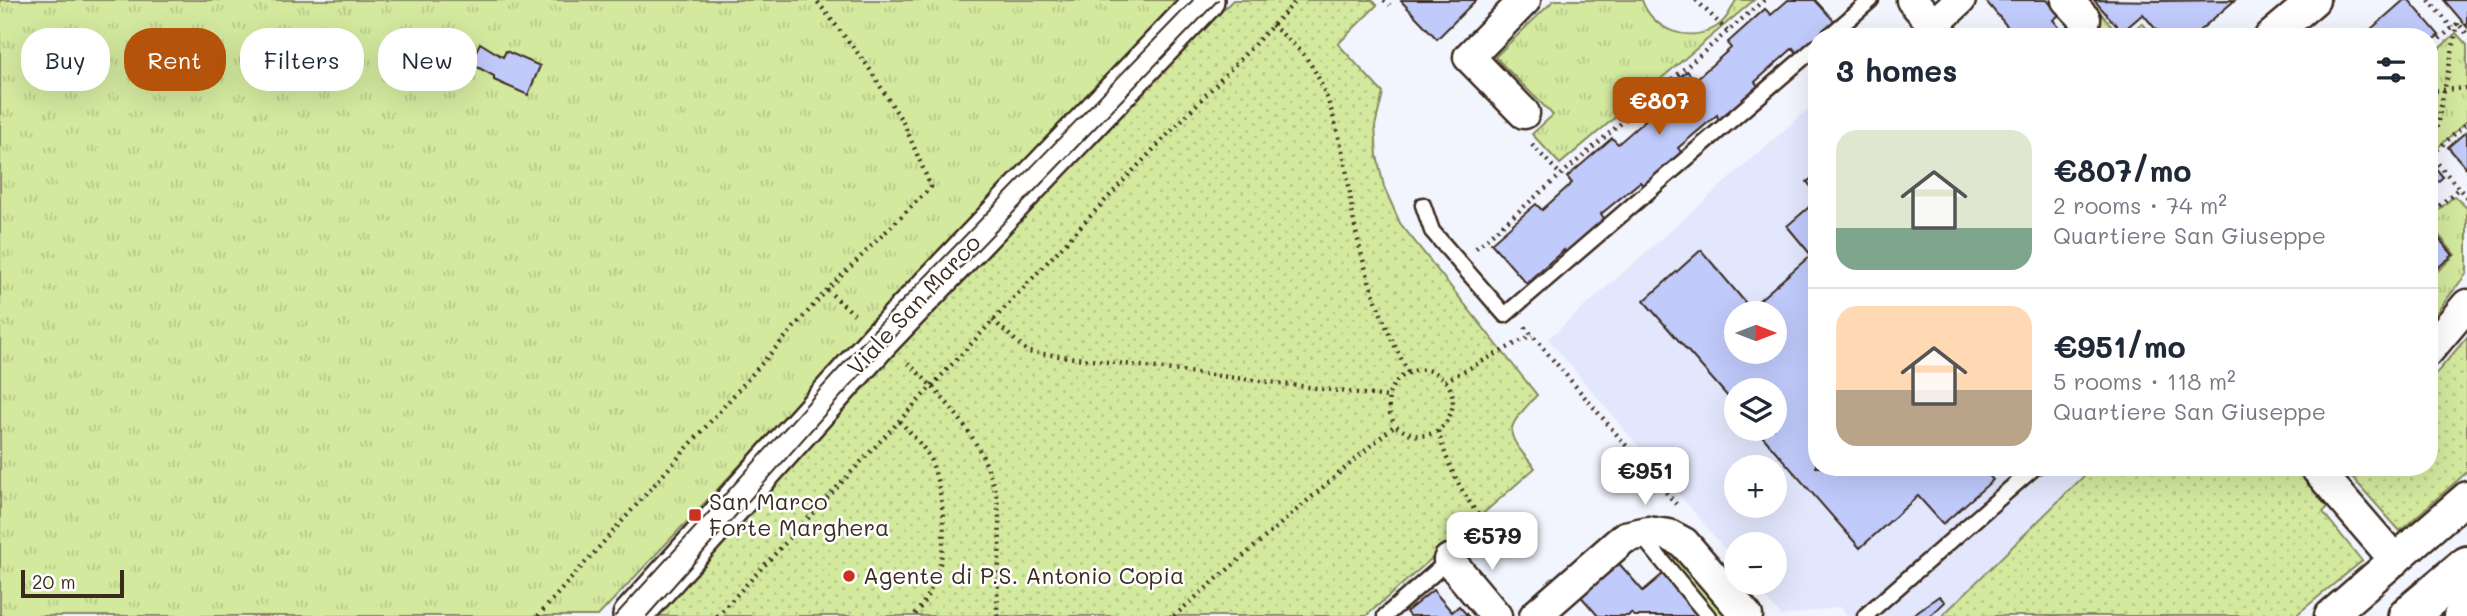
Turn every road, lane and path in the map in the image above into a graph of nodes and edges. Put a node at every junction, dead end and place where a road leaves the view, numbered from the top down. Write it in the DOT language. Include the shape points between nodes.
graph roads {
  1 [pos="816,0"];
  2 [pos="1205,0"];
  3 [pos="1297,0"];
  4 [pos="1384,0"];
  5 [pos="1525,0"];
  6 [pos="1696,0"];
  7 [pos="1764,0"];
  8 [pos="1871,0"];
  9 [pos="1912,0"];
  10 [pos="1960,0"];
  11 [pos="2314,0"];
  12 [pos="2429,0"];
  13 [pos="1390,5"];
  14 [pos="2458,23"];
  15 [pos="1272,24"];
  16 [pos="1838,28"];
  17 [pos="1935,28"];
  18 [pos="1940,28"];
  19 [pos="2281,28"];
  20 [pos="2452,28"];
  21 [pos="1727,31"];
  22 [pos="2467,34"];
  23 [pos="2438,40"];
  24 [pos="1808,54"];
  25 [pos="2467,88"];
  26 [pos="2438,90"];
  27 [pos="2444,90"];
  28 [pos="2438,117"];
  29 [pos="2467,123"];
  30 [pos="1526,127"];
  31 [pos="2438,147"];
  32 [pos="2438,163"];
  33 [pos="1560,175"];
  34 [pos="2459,188"];
  35 [pos="2467,198"];
  36 [pos="1423,205"];
  37 [pos="2438,207"];
  38 [pos="1460,262"];
  39 [pos="827,290"];
  40 [pos="2467,305"];
  41 [pos="1510,311"];
  42 [pos="855,315"];
  43 [pos="993,320"];
  44 [pos="1532,335"];
  45 [pos="2438,339"];
  46 [pos="1408,373"];
  47 [pos="1445,381"];
  48 [pos="932,386"];
  49 [pos="1388,397"];
  50 [pos="900,421"];
  51 [pos="1395,425"];
  52 [pos="1438,431"];
  53 [pos="2025,476"];
  54 [pos="2328,476"];
  55 [pos="2467,497"];
  56 [pos="1683,511"];
  57 [pos="1480,516"];
  58 [pos="1640,534"];
  59 [pos="1449,560"];
  60 [pos="2395,560"];
  61 [pos="2467,566"];
  62 [pos="2467,604"];
  63 [pos="1553,610"];
  64 [pos="538,616"];
  65 [pos="632,616"];
  66 [pos="717,616"];
  67 [pos="914,616"];
  68 [pos="997,616"];
  69 [pos="1174,616"];
  70 [pos="1385,616"];
  71 [pos="1496,616"];
  72 [pos="1709,616"];
  73 [pos="1747,616"];
  74 [pos="1865,616"];
  75 [pos="2330,616"];
  76 [pos="2408,616"];
  77 [pos="2459,616"];
  1 -- 39 [label="path" via="867,65 904,124 931,187"];
  2 -- 65 [label="street, Viale San Marco" via="881,339"];
  3 -- 15 [label="path"];
  4 -- 13 [label="path"];
  5 -- 30 [label="street" via="1469,57"];
  6 -- 21 [label="path"];
  7 -- 21 [label="path"];
  8 -- 16 [label="lane"];
  9 -- 17 [label="street"];
  10 -- 18 [label="street"];
  11 -- 19 [label="street"];
  12 -- 20 [label="path"];
  14 -- 20 [label="path"];
  14 -- 22 [label="path"];
  14 -- 27 [label="path"];
  15 -- 43 [label="path"];
  15 -- 46 [label="path" via="1304,55 1322,84 1349,181 1365,267 1378,309"];
  20 -- 23 [label="path"];
  21 -- 33 [label="path"];
  24 -- 41 [label="lane"];
  25 -- 27 [label="path"];
  26 -- 27 [label="path"];
  27 -- 28 [label="path"];
  29 -- 31 [label="path"];
  30 -- 33 [label="path"];
  32 -- 34 [label="path"];
  33 -- 38 [label="path"];
  34 -- 35 [label="path"];
  34 -- 37 [label="path"];
  36 -- 38 [label="lane" via="1432,231"];
  38 -- 41 [label="lane" via="1505,315"];
  39 -- 42 [label="path"];
  39 -- 64 [label="path"];
  40 -- 45 [label="street"];
  41 -- 44 [label="path"];
  43 -- 48 [label="path"];
  43 -- 49 [label="path" via="1028,352"];
  44 -- 47 [label="path"];
  44 -- 56 [label="path"];
  46 -- 47 [label="path" via="1426,370"];
  46 -- 49 [label="path" via="1393,384"];
  47 -- 52 [label="path" via="1453,405"];
  48 -- 50 [label="path"];
  48 -- 68 [label="path" via="971,433 992,482 999,519"];
  49 -- 51 [label="path"];
  50 -- 66 [label="path"];
  50 -- 67 [label="path" via="930,457 945,538 939,569"];
  51 -- 52 [label="path" via="1419,436"];
  51 -- 69 [label="path"];
  52 -- 57 [label="path" via="1454,479"];
  53 -- 74 [label="lane"];
  54 -- 60 [label="street"];
  55 -- 60 [label="street"];
  58 -- 63 [label="street" via="1625,537"];
  58 -- 72 [label="lane"];
  58 -- 73 [label="street" via="1669,534 1684,543"];
  59 -- 70 [label="lane"];
  59 -- 71 [label="street"];
  60 -- 75 [label="street"];
  61 -- 76 [label="main road"];
  62 -- 77 [label="street"];
}
